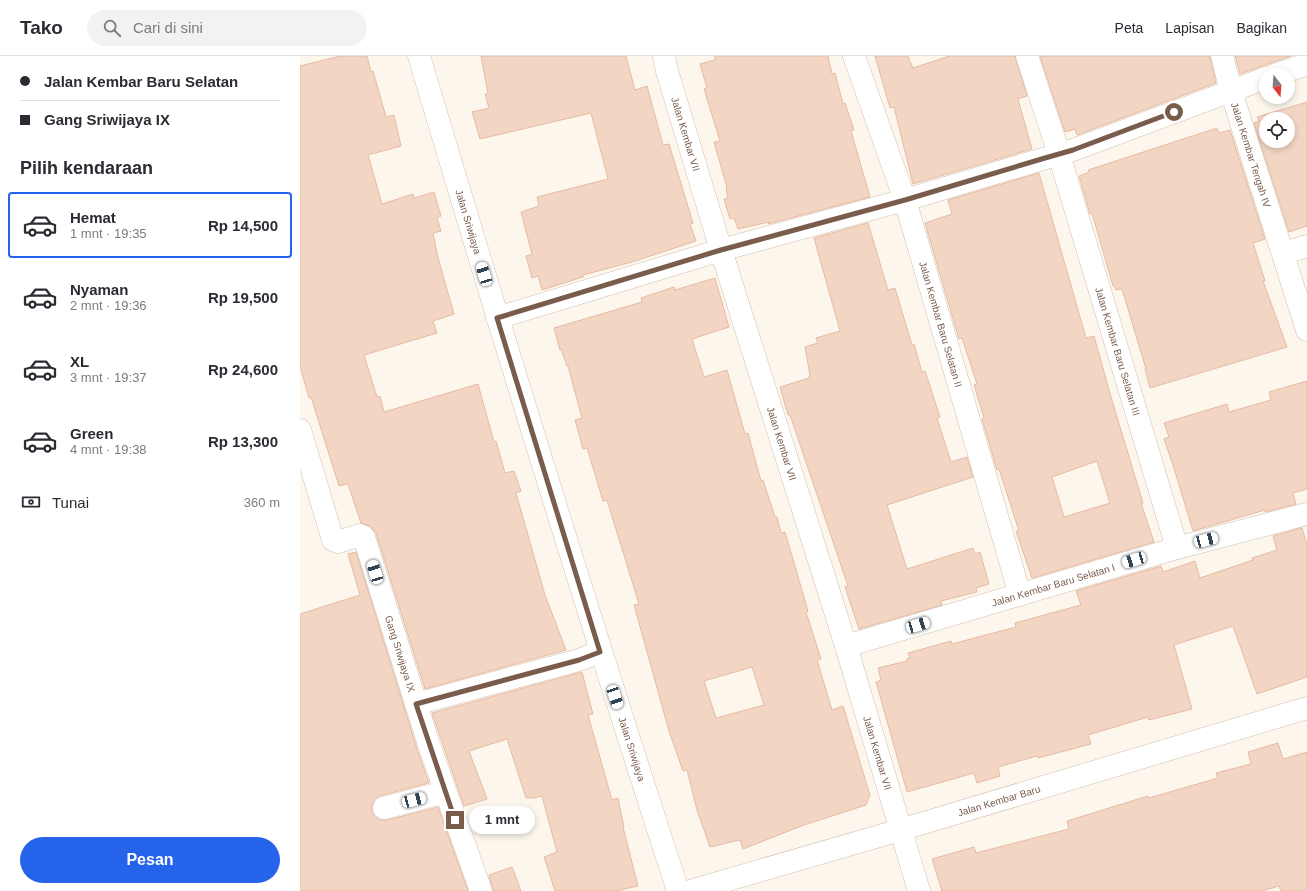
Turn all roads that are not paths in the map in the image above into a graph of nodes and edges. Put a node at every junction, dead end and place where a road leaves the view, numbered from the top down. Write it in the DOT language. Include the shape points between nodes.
graph roads {
  1 [pos="419,56"];
  2 [pos="664,56"];
  3 [pos="854,56"];
  4 [pos="1027,56"];
  5 [pos="1222,56"];
  6 [pos="1307,64"];
  7 [pos="1295,68"];
  8 [pos="1259,81"];
  9 [pos="1231,91"];
  10 [pos="1059,154"];
  11 [pos="905,200"];
  12 [pos="1307,246"];
  13 [pos="721,250"];
  14 [pos="1284,254"];
  15 [pos="497,318"];
  16 [pos="1307,330"];
  17 [pos="300,430"];
  18 [pos="1307,514"];
  19 [pos="1177,548"];
  20 [pos="1020,595"];
  21 [pos="846,646"];
  22 [pos="600,652"];
  23 [pos="416,704"];
  24 [pos="1307,708"];
  25 [pos="445,792"];
  26 [pos="384,808"];
  27 [pos="900,830"];
  28 [pos="481,891"];
  29 [pos="678,891"];
  30 [pos="690,891"];
  31 [pos="919,891"];
  1 -- 15 [label="street, Jalan Sriwijaya"];
  2 -- 13 [label="street, Jalan Kembar VII"];
  3 -- 11 [label="street, Jalan Kembar Baru Selatan II"];
  4 -- 10 [label="street, Jalan Kembar Baru Selatan III"];
  5 -- 9 [label="street, Jalan Kembar Tengah IV"];
  6 -- 7 [label="street"];
  8 -- 9 [label="street"];
  9 -- 10 [label="street"];
  9 -- 14 [label="street, Jalan Kembar Tengah IV"];
  10 -- 11 [label="street"];
  10 -- 19 [label="street, Jalan Kembar Baru Selatan III"];
  11 -- 13 [label="street"];
  11 -- 20 [label="street, Jalan Kembar Baru Selatan II"];
  12 -- 14 [label="street"];
  13 -- 15 [label="street"];
  13 -- 21 [label="street, Jalan Kembar VII"];
  14 -- 16 [label="street, Jalan Kembar Tengah IV"];
  15 -- 22 [label="street, Jalan Sriwijaya"];
  17 -- 23 [label="street, Gang Sriwijaya IX" via="333,540 338,542 360,535 364,537"];
  18 -- 19 [label="street, Jalan Kembar Baru Selatan I"];
  19 -- 20 [label="street, Jalan Kembar Baru Selatan I"];
  20 -- 21 [label="street, Jalan Kembar Baru Selatan I"];
  21 -- 27 [label="street, Jalan Kembar VII"];
  22 -- 23 [label="street"];
  22 -- 29 [label="street, Jalan Sriwijaya"];
  23 -- 25 [label="street, Gang Sriwijaya IX"];
  24 -- 27 [label="street, Jalan Kembar Baru"];
  25 -- 26 [label="street"];
  25 -- 28 [label="street, Gang Sriwijaya IX"];
  27 -- 30 [label="street, Jalan Kembar Baru"];
  27 -- 31 [label="street, Jalan Kembar VII"];
}
